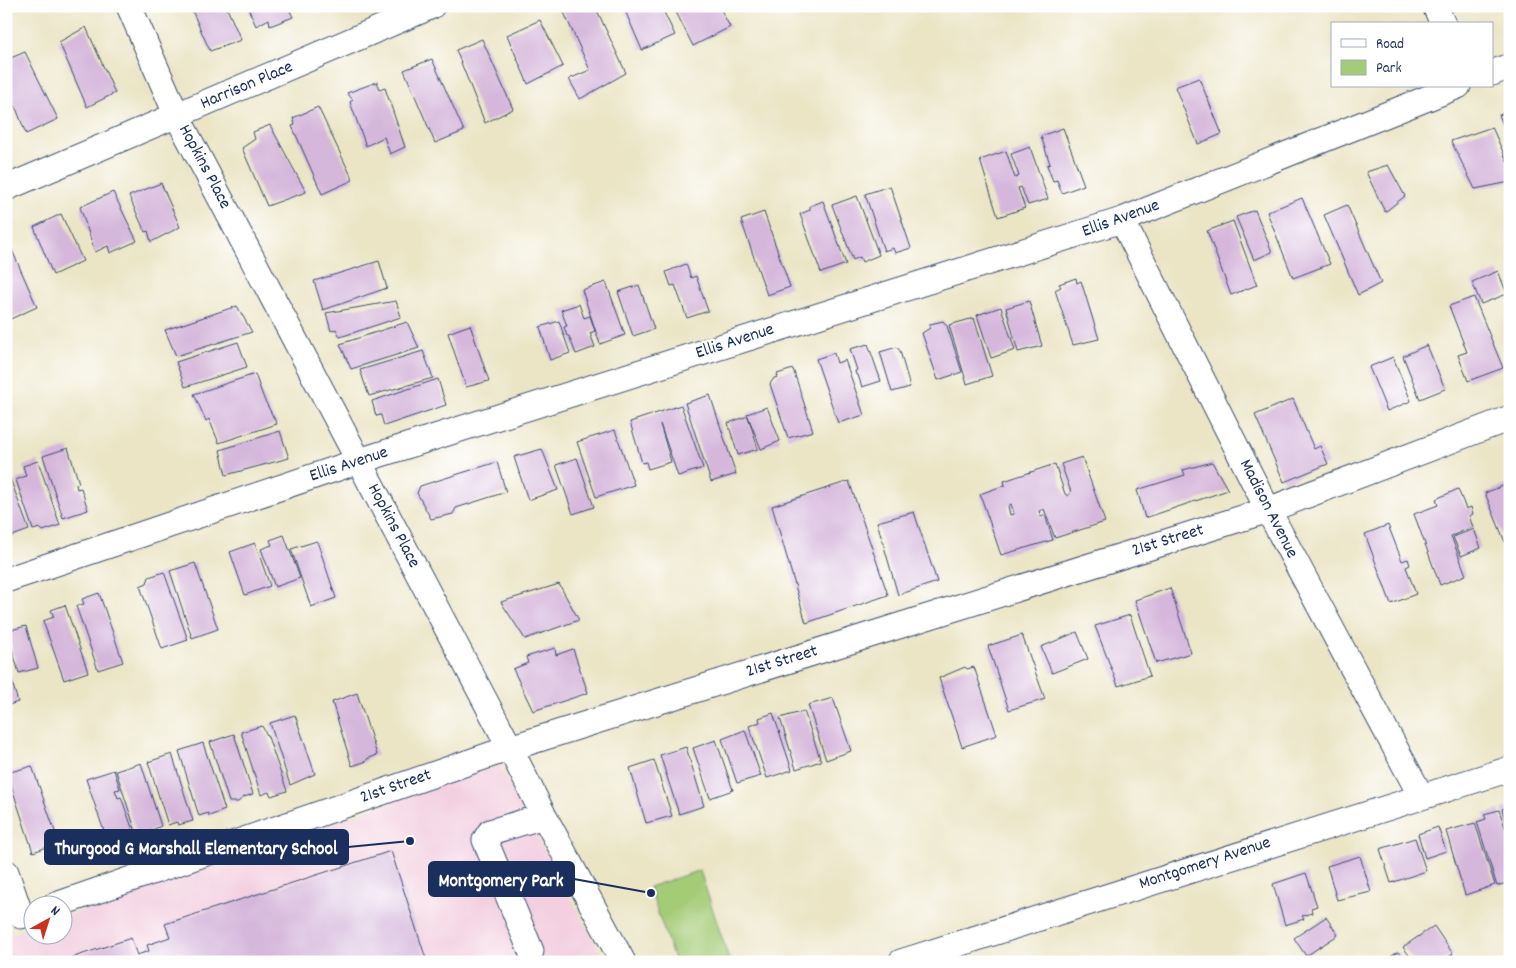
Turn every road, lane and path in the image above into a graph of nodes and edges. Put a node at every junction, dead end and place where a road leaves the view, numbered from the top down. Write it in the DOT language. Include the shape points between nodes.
graph roads {
  1 [pos="129,6"];
  2 [pos="432,6"];
  3 [pos="1435,6"];
  4 [pos="1442,22"];
  5 [pos="1510,66"];
  6 [pos="1494,72"];
  7 [pos="1453,88"];
  8 [pos="177,116"];
  9 [pos="6,188"];
  10 [pos="1122,220"];
  11 [pos="1510,418"];
  12 [pos="359,461"];
  13 [pos="1268,510"];
  14 [pos="6,580"];
  15 [pos="510,748"];
  16 [pos="1510,768"];
  17 [pos="1421,796"];
  18 [pos="544,816"];
  19 [pos="6,872"];
  20 [pos="72,899"];
  21 [pos="20,917"];
  22 [pos="531,951"];
  23 [pos="623,962"];
  24 [pos="901,962"];
  1 -- 8 [label="street, Hopkins Place"];
  2 -- 8 [label="street, Harrison Place"];
  3 -- 4 [label="street"];
  5 -- 6 [label="street"];
  7 -- 10 [label="street, Ellis Avenue"];
  8 -- 9 [label="street, Harrison Place"];
  8 -- 12 [label="street, Hopkins Place"];
  10 -- 12 [label="street, Ellis Avenue"];
  10 -- 13 [label="street, Madison Avenue"];
  11 -- 13 [label="street, 21st Street"];
  12 -- 14 [label="street, Ellis Avenue"];
  12 -- 15 [label="street, Hopkins Place"];
  13 -- 15 [label="street, 21st Street"];
  13 -- 17 [label="street, Madison Avenue"];
  15 -- 18 [label="street, Hopkins Place"];
  15 -- 20 [label="street, 21st Street"];
  16 -- 17 [label="street, Montgomery Avenue"];
  17 -- 24 [label="street, Montgomery Avenue"];
  18 -- 22 [label="street" via="490,832 485,840"];
  18 -- 23 [label="street, Hopkins Place"];
  19 -- 21 [label="street"];
}
